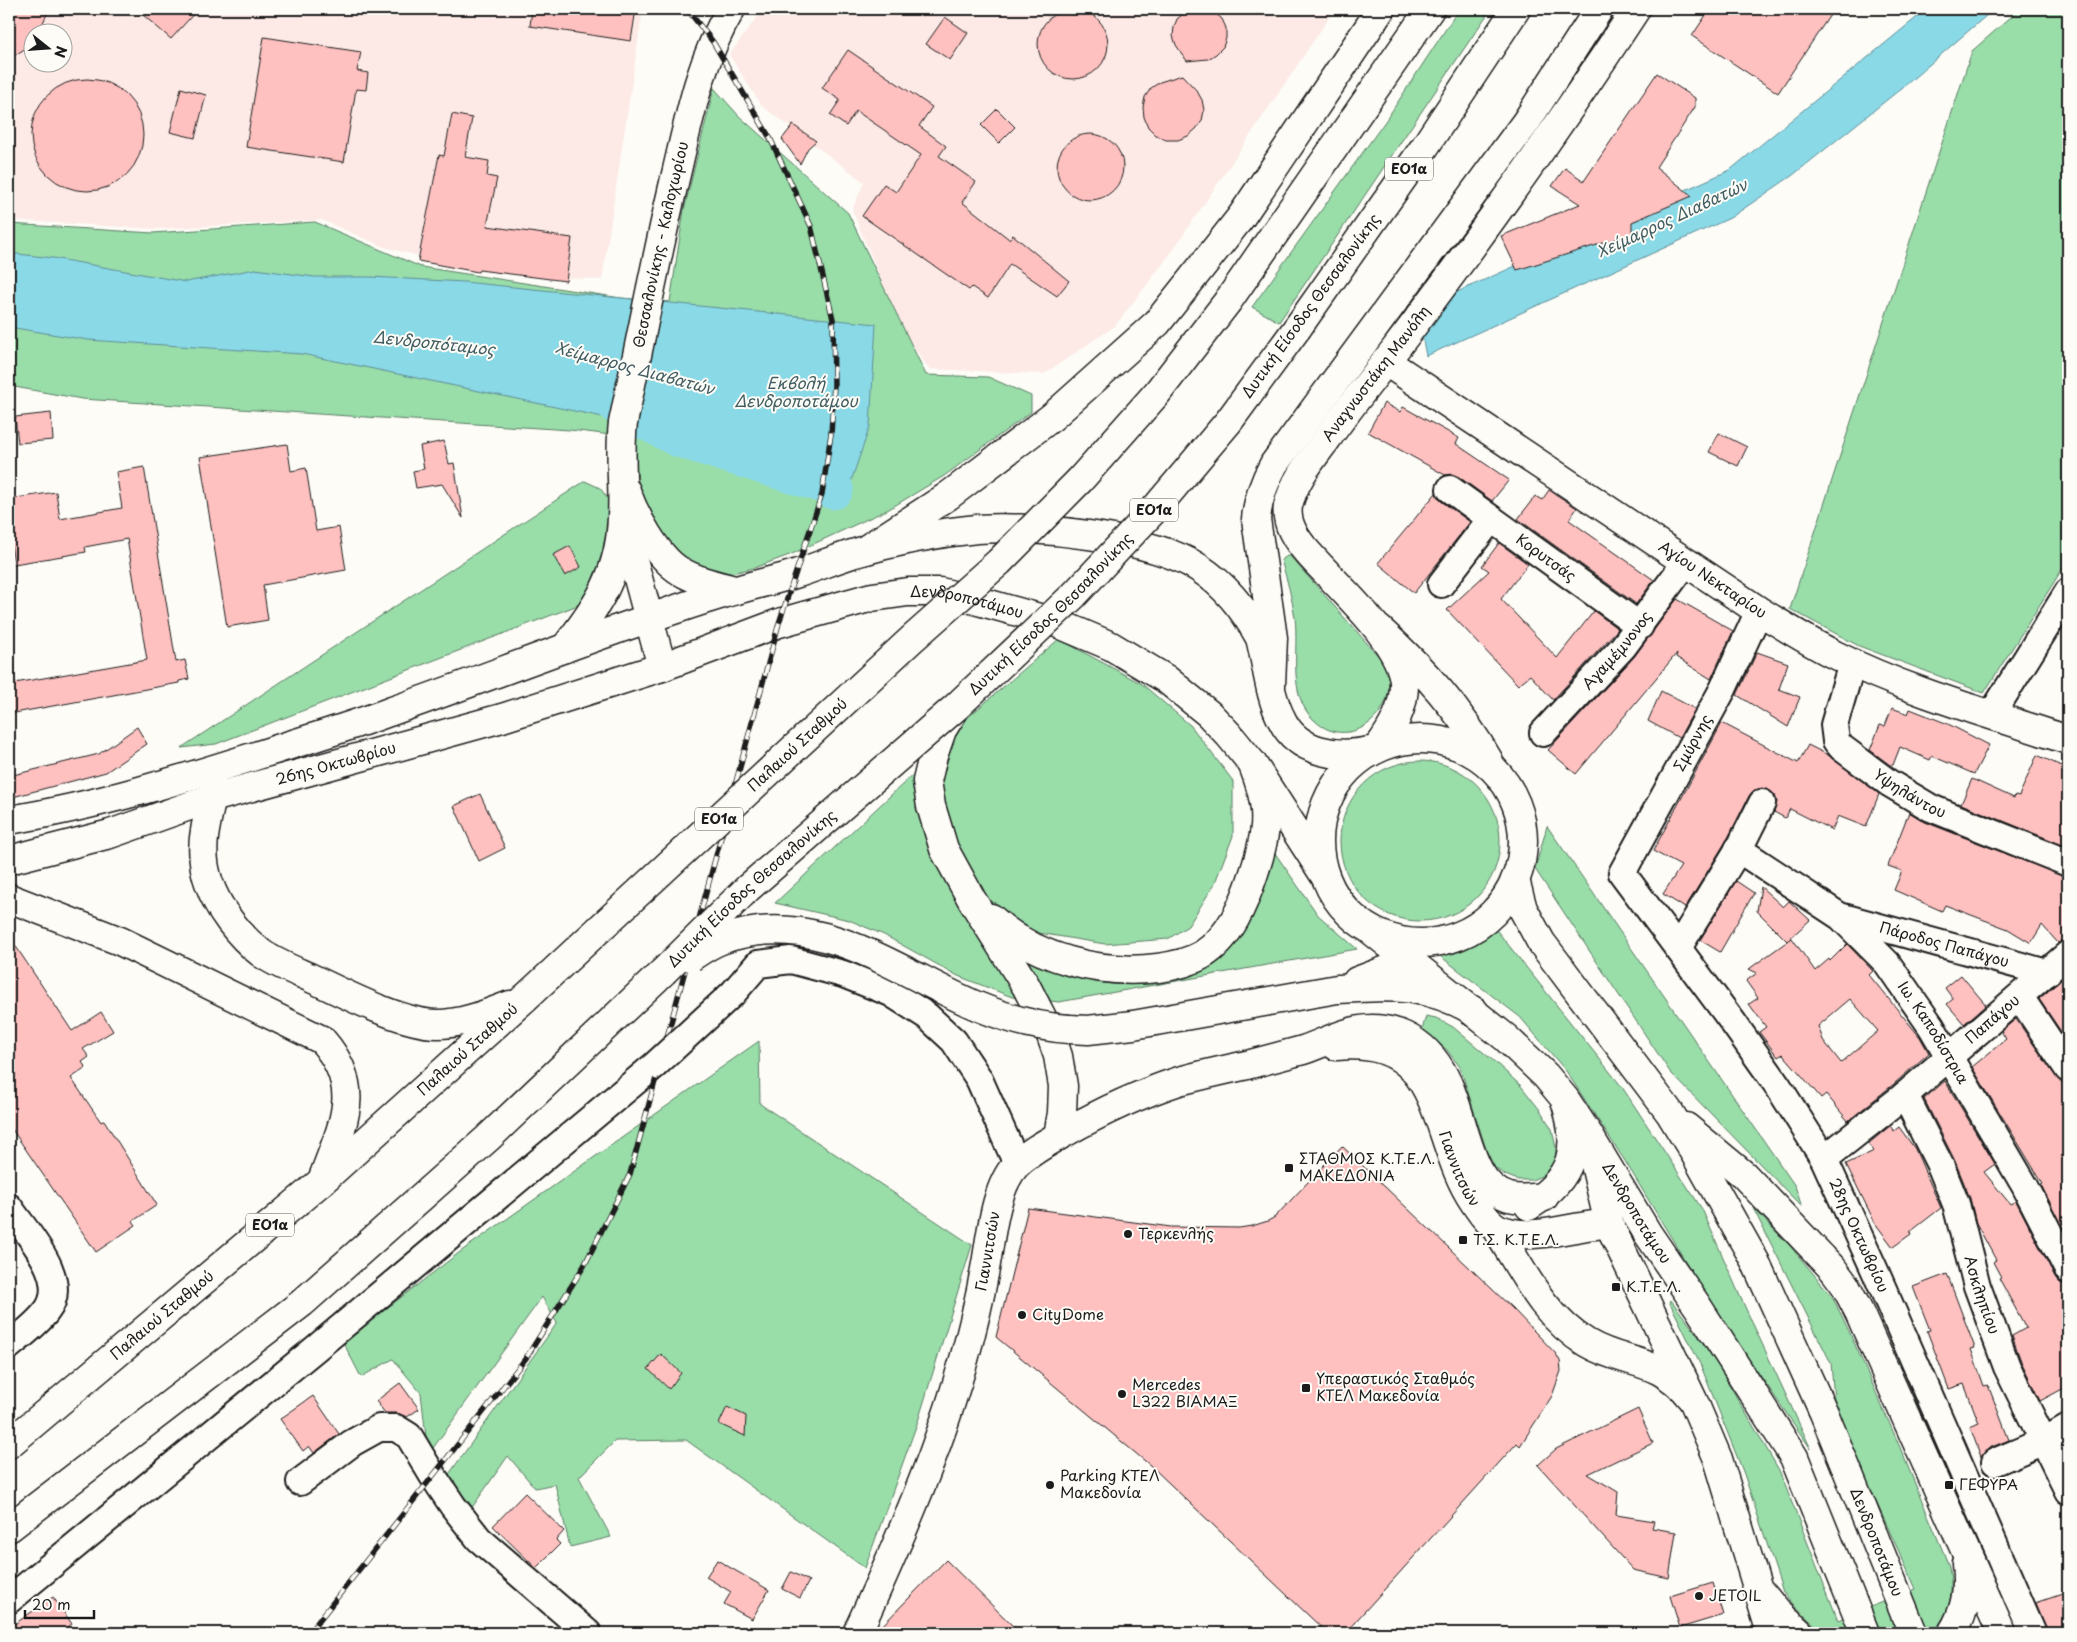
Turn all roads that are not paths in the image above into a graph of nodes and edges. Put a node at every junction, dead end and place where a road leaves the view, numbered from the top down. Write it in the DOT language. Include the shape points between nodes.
graph roads {
  1 [pos="732,9"];
  2 [pos="1381,9"];
  3 [pos="1430,9"];
  4 [pos="1516,9"];
  5 [pos="1599,9"];
  6 [pos="1636,9"];
  7 [pos="1385,361"];
  8 [pos="621,474"];
  9 [pos="1450,490"];
  10 [pos="622,518"];
  11 [pos="1491,519"];
  12 [pos="865,550"];
  13 [pos="1686,562"];
  14 [pos="1440,584"];
  15 [pos="735,590"];
  16 [pos="2068,592"];
  17 [pos="1759,611"];
  18 [pos="648,618"];
  19 [pos="1640,626"];
  20 [pos="1380,630"];
  21 [pos="565,648"];
  22 [pos="1852,663"];
  23 [pos="662,667"];
  24 [pos="1271,685"];
  25 [pos="956,706"];
  26 [pos="1992,714"];
  27 [pos="1543,733"];
  28 [pos="2068,740"];
  29 [pos="1374,750"];
  30 [pos="1252,763"];
  31 [pos="1492,767"];
  32 [pos="212,798"];
  33 [pos="1762,803"];
  34 [pos="9,820"];
  35 [pos="1738,849"];
  36 [pos="9,860"];
  37 [pos="2068,863"];
  38 [pos="1324,872"];
  39 [pos="1622,873"];
  40 [pos="1515,880"];
  41 [pos="9,898"];
  42 [pos="972,900"];
  43 [pos="1841,917"];
  44 [pos="1372,931"];
  45 [pos="1435,942"];
  46 [pos="1678,948"];
  47 [pos="2068,954"];
  48 [pos="1406,959"];
  49 [pos="664,972"];
  50 [pos="2047,974"];
  51 [pos="1337,989"];
  52 [pos="2020,996"];
  53 [pos="525,998"];
  54 [pos="1474,1012"];
  55 [pos="1305,1049"];
  56 [pos="1949,1057"];
  57 [pos="2068,1069"];
  58 [pos="1905,1094"];
  59 [pos="1565,1099"];
  60 [pos="1670,1113"];
  61 [pos="1588,1134"];
  62 [pos="1058,1136"];
  63 [pos="1824,1159"];
  64 [pos="1017,1164"];
  65 [pos="322,1181"];
  66 [pos="1544,1197"];
  67 [pos="9,1207"];
  68 [pos="1609,1224"];
  69 [pos="1495,1227"];
  70 [pos="1648,1234"];
  71 [pos="2068,1270"];
  72 [pos="9,1346"];
  73 [pos="1693,1400"];
  74 [pos="2068,1428"];
  75 [pos="2044,1441"];
  76 [pos="9,1444"];
  77 [pos="1995,1462"];
  78 [pos="300,1482"];
  79 [pos="2068,1491"];
  80 [pos="9,1528"];
  81 [pos="1965,1549"];
  82 [pos="1756,1588"];
  83 [pos="9,1600"];
  84 [pos="588,1633"];
  85 [pos="857,1633"];
  86 [pos="1771,1633"];
  87 [pos="1800,1633"];
  88 [pos="1865,1633"];
  89 [pos="1913,1633"];
  90 [pos="1952,1633"];
  91 [pos="2002,1633"];
  92 [pos="2033,1633"];
  1 -- 8 [label="main road, Θεσσαλονίκης - Καλοχωρίου" via="713,42 698,83 670,198 623,422"];
  2 -- 12 [label="main road" via="1241,217 1157,322 1052,417 948,496"];
  3 -- 53 [label="main road, Παλαιού Σταθμού / ΕΟ1α, bridge" via="1228,302 1157,393 1080,480 999,562"];
  4 -- 25 [label="main road, Δυτική Είσοδος Θεσσαλονίκης / ΕΟ1α, bridge" via="1424,148 1228,421 1154,510 1074,595"];
  5 -- 24 [label="main road" via="1526,122 1274,464 1264,483 1256,519 1273,638"];
  6 -- 7 [label="main road, Αναγνωστάκη Μανόλη" via="1575,101"];
  7 -- 13 [label="main road, Αγίου Νεκταρίου"];
  7 -- 20 [label="main road, Αναγνωστάκη Μανόλη" via="1299,478 1288,514 1293,532 1305,549"];
  8 -- 10 [label="main road, Θεσσαλονίκης - Καλοχωρίου"];
  8 -- 15 [label="main road" via="634,512 656,547 678,570 703,582"];
  9 -- 11 [label="street, Κορυτσάς"];
  10 -- 18 [label="main road"];
  10 -- 21 [label="main road" via="616,563 608,584 586,622"];
  11 -- 14 [label="street"];
  11 -- 19 [label="street, Κορυτσάς"];
  12 -- 15 [label="main road"];
  12 -- 24 [label="main road" via="924,537 995,529 1066,532 1170,554 1197,567 1238,604 1260,638"];
  13 -- 17 [label="main road, Αγίου Νεκταρίου"];
  13 -- 19 [label="street, Αγαμέμνονος"];
  15 -- 18 [label="main road"];
  16 -- 26 [label="street"];
  17 -- 22 [label="main road, Αγίου Νεκταρίου"];
  17 -- 39 [label="street, Σμύρνης" via="1723,689"];
  18 -- 21 [label="main road, 26ης Οκτωβρίου"];
  18 -- 23 [label="main road"];
  19 -- 27 [label="street, Αγαμέμνονος"];
  20 -- 29 [label="main road, Αναγνωστάκη Μανόλη" via="1401,668 1404,686 1396,719"];
  20 -- 31 [label="main road" via="1445,695 1473,733"];
  21 -- 34 [label="main road, 26ης Οκτωβρίου" via="387,713 205,772 147,789"];
  22 -- 26 [label="main road, Αγίου Νεκταρίου" via="1913,688"];
  22 -- 37 [label="street, Υψηλάντου" via="1834,725 1836,741 1842,748 1889,784 1931,808"];
  23 -- 30 [label="main road, Δενδροποτάμου" via="779,624 872,596 940,592 1030,614 1112,646 1188,696 1230,735"];
  23 -- 32 [label="main road, 26ης Οκτωβρίου" via="502,718"];
  24 -- 29 [label="main road" via="1282,720 1303,744 1332,753"];
  25 -- 42 [label="main road, bridge" via="942,730 927,781 944,849"];
  25 -- 49 [label="main road, Δυτική Είσοδος Θεσσαλονίκης / ΕΟ1α, bridge" via="748,888"];
  26 -- 28 [label="main road, Αγίου Νεκταρίου"];
  29 -- 31 [label="main road, Δενδροποτάμου" via="1407,739 1438,740 1467,749"];
  29 -- 38 [label="main road, Δενδροποτάμου" via="1362,756 1344,773 1326,803 1319,838"];
  30 -- 38 [label="main road, Δενδροποτάμου"];
  30 -- 42 [label="main road" via="1266,810 1258,860 1228,929 1216,944 1192,960 1171,966 1124,969 1065,960 1018,938"];
  31 -- 40 [label="main road, Δενδροποτάμου" via="1511,793 1522,824 1523,848"];
  32 -- 36 [label="main road, 26ης Οκτωβρίου" via="110,834"];
  32 -- 53 [label="main road" via="203,838 203,859 209,884 234,926 262,954 362,1002 406,1018 435,1024 480,1017"];
  33 -- 35 [label="street"];
  35 -- 43 [label="street, Ιω. Καποδίστρια"];
  35 -- 46 [label="street"];
  38 -- 44 [label="main road, Δενδροποτάμου" via="1342,906"];
  39 -- 46 [label="street, 28ης Οκτωβρίου"];
  40 -- 45 [label="main road, Δενδροποτάμου" via="1502,903 1483,922 1460,935"];
  40 -- 60 [label="main road, Δενδροποτάμου" via="1522,909 1541,942"];
  41 -- 65 [label="main road" via="120,941 322,1040 341,1067 347,1102"];
  42 -- 62 [label="main road" via="1026,986 1050,1033 1063,1086"];
  43 -- 50 [label="street, Πάροδος Παπάγου"];
  43 -- 56 [label="street, Ιω. Καποδίστρια" via="1887,963"];
  44 -- 45 [label="main road, Δενδροποτάμου" via="1401,941"];
  44 -- 48 [label="main road, Δενδροποτάμου"];
  45 -- 48 [label="main road"];
  46 -- 63 [label="street, 28ης Οκτωβρίου" via="1778,1086"];
  47 -- 50 [label="street, Παπάγου"];
  48 -- 51 [label="main road"];
  48 -- 54 [label="main road, Δενδροποτάμου"];
  49 -- 51 [label="main road, bridge" via="719,941 744,933 776,930 810,933 855,947 1000,1014 1036,1025 1069,1030 1132,1024"];
  49 -- 80 [label="main road, ΕΟ1α" via="488,1138 302,1303"];
  50 -- 52 [label="street, Παπάγου"];
  51 -- 54 [label="main road" via="1392,987 1425,990 1453,999"];
  52 -- 56 [label="street, Παπάγου"];
  52 -- 57 [label="street"];
  53 -- 65 [label="main road, Παλαιού Σταθμού / ΕΟ1α"];
  54 -- 59 [label="main road, Δενδροποτάμου" via="1528,1058"];
  55 -- 62 [label="main road, Γιαννιτσών" via="1160,1088"];
  55 -- 66 [label="main road, Γιαννιτσών" via="1362,1029 1387,1030 1413,1041 1428,1052 1443,1071 1477,1167 1492,1188 1508,1197"];
  55 -- 69 [label="main road, Γιαννιτσών" via="1345,1045 1367,1047 1396,1055 1411,1066 1431,1097 1464,1186 1478,1209"];
  56 -- 58 [label="street, Παπάγου"];
  56 -- 71 [label="street, Ιω. Καποδίστρια" via="2025,1186"];
  58 -- 63 [label="street, Παπάγου"];
  58 -- 75 [label="street, Ασκληπίου" via="1956,1204 1977,1286 2007,1367"];
  59 -- 61 [label="main road, Δενδροποτάμου"];
  59 -- 66 [label="main road" via="1573,1130 1573,1151 1564,1175"];
  60 -- 81 [label="main road" via="1744,1175 1844,1285"];
  60 -- 89 [label="main road, Δενδροποτάμου" via="1767,1286 1824,1413"];
  61 -- 68 [label="main road"];
  61 -- 70 [label="main road, Δενδροποτάμου"];
  62 -- 64 [label="main road, Γιαννιτσών"];
  63 -- 92 [label="street, 28ης Οκτωβρίου"];
  64 -- 83 [label="street, bridge" via="978,1079 954,1041 927,1016 891,993 843,974 791,960 758,964 733,993 655,1064"];
  64 -- 85 [label="main road, Γιαννιτσών" via="1000,1197 971,1339 951,1406 910,1518"];
  65 -- 76 [label="main road, Παλαιού Σταθμού / ΕΟ1α"];
  66 -- 69 [label="main road"];
  67 -- 72 [label="street" via="51,1269 55,1282 48,1311"];
  68 -- 69 [label="main road" via="1532,1233"];
  68 -- 70 [label="main road"];
  68 -- 73 [label="main road"];
  69 -- 73 [label="main road, Γιαννιτσών" via="1542,1302 1564,1326 1596,1347 1667,1373"];
  70 -- 88 [label="main road, Δενδροποτάμου" via="1794,1457"];
  73 -- 82 [label="main road" via="1718,1459"];
  74 -- 75 [label="street"];
  75 -- 77 [label="street"];
  75 -- 79 [label="street, Ασκληπίου"];
  78 -- 84 [label="street" via="366,1435 379,1428 396,1428 409,1436 438,1484 479,1539"];
  81 -- 90 [label="main road" via="1967,1596"];
  81 -- 91 [label="main road"];
  82 -- 86 [label="main road"];
  82 -- 87 [label="main road"];
}
